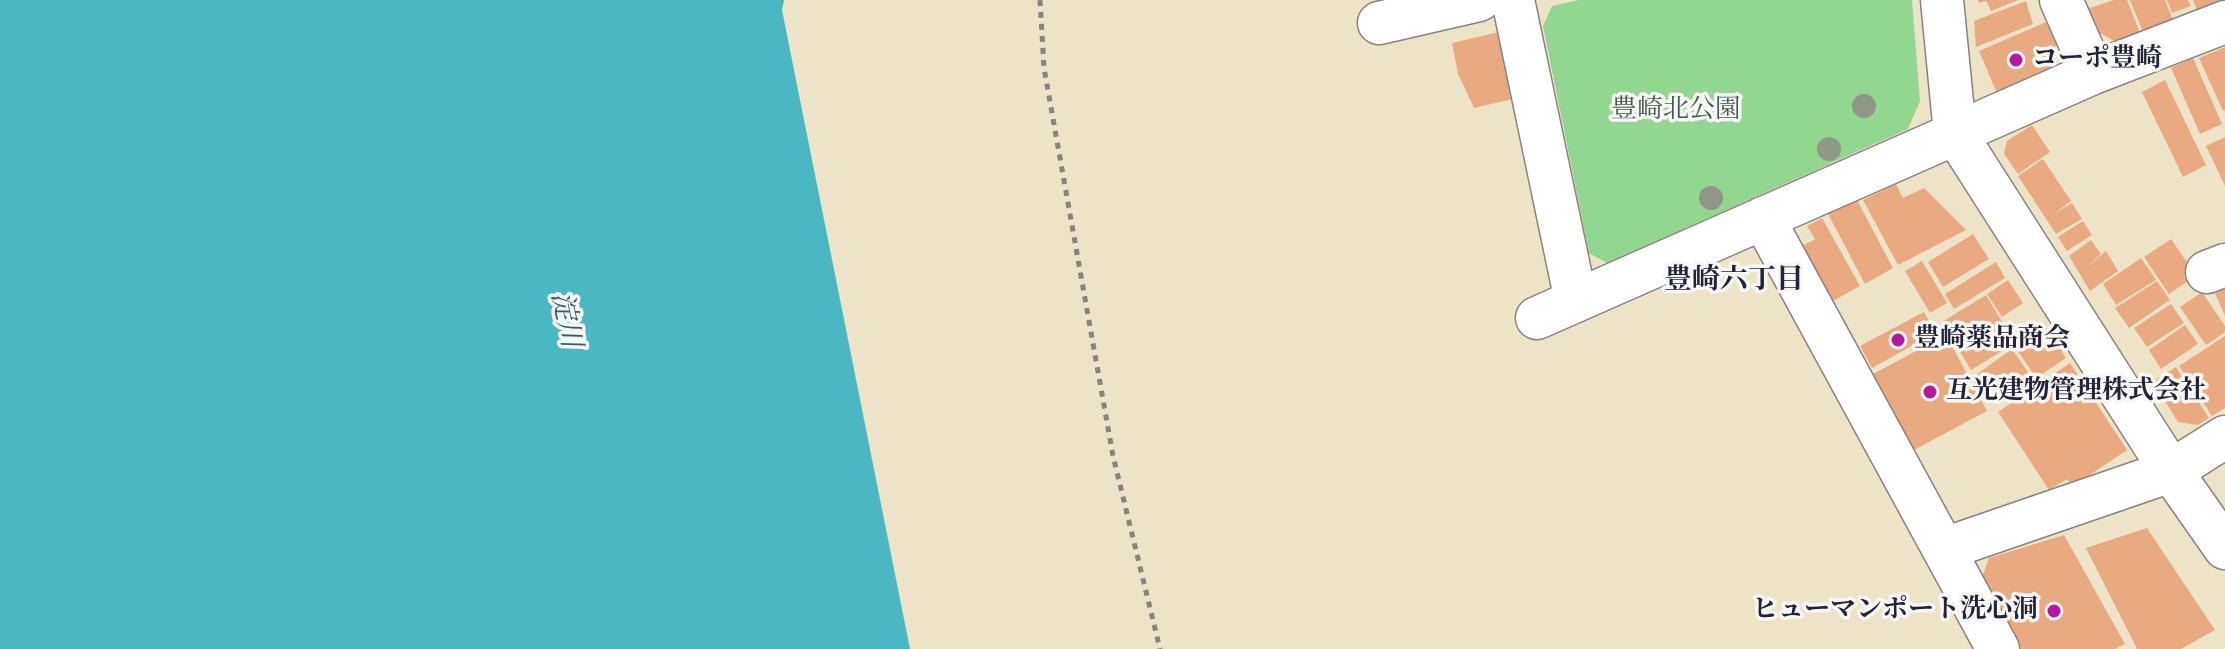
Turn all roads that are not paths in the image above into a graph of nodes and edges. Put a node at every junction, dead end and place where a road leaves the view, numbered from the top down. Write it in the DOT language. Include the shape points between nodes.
graph roads {
  1 [pos="1479,0"];
  2 [pos="1513,0"];
  3 [pos="1942,0"];
  4 [pos="2061,0"];
  5 [pos="2225,22"];
  6 [pos="1379,23"];
  7 [pos="2093,73"];
  8 [pos="1955,133"];
  9 [pos="1763,218"];
  10 [pos="1576,301"];
  11 [pos="1537,318"];
  12 [pos="2225,437"];
  13 [pos="2171,471"];
  14 [pos="2225,548"];
  15 [pos="1944,549"];
  16 [pos="1998,649"];
  1 -- 6 [label="street"];
  2 -- 10 [label="street"];
  3 -- 8 [label="street"];
  4 -- 7 [label="street"];
  5 -- 7 [label="street"];
  7 -- 8 [label="street"];
  8 -- 9 [label="street"];
  8 -- 13 [label="street"];
  9 -- 10 [label="street"];
  9 -- 15 [label="street"];
  10 -- 11 [label="street"];
  12 -- 13 [label="street"];
  13 -- 14 [label="street"];
  13 -- 15 [label="street"];
  15 -- 16 [label="street"];
}
